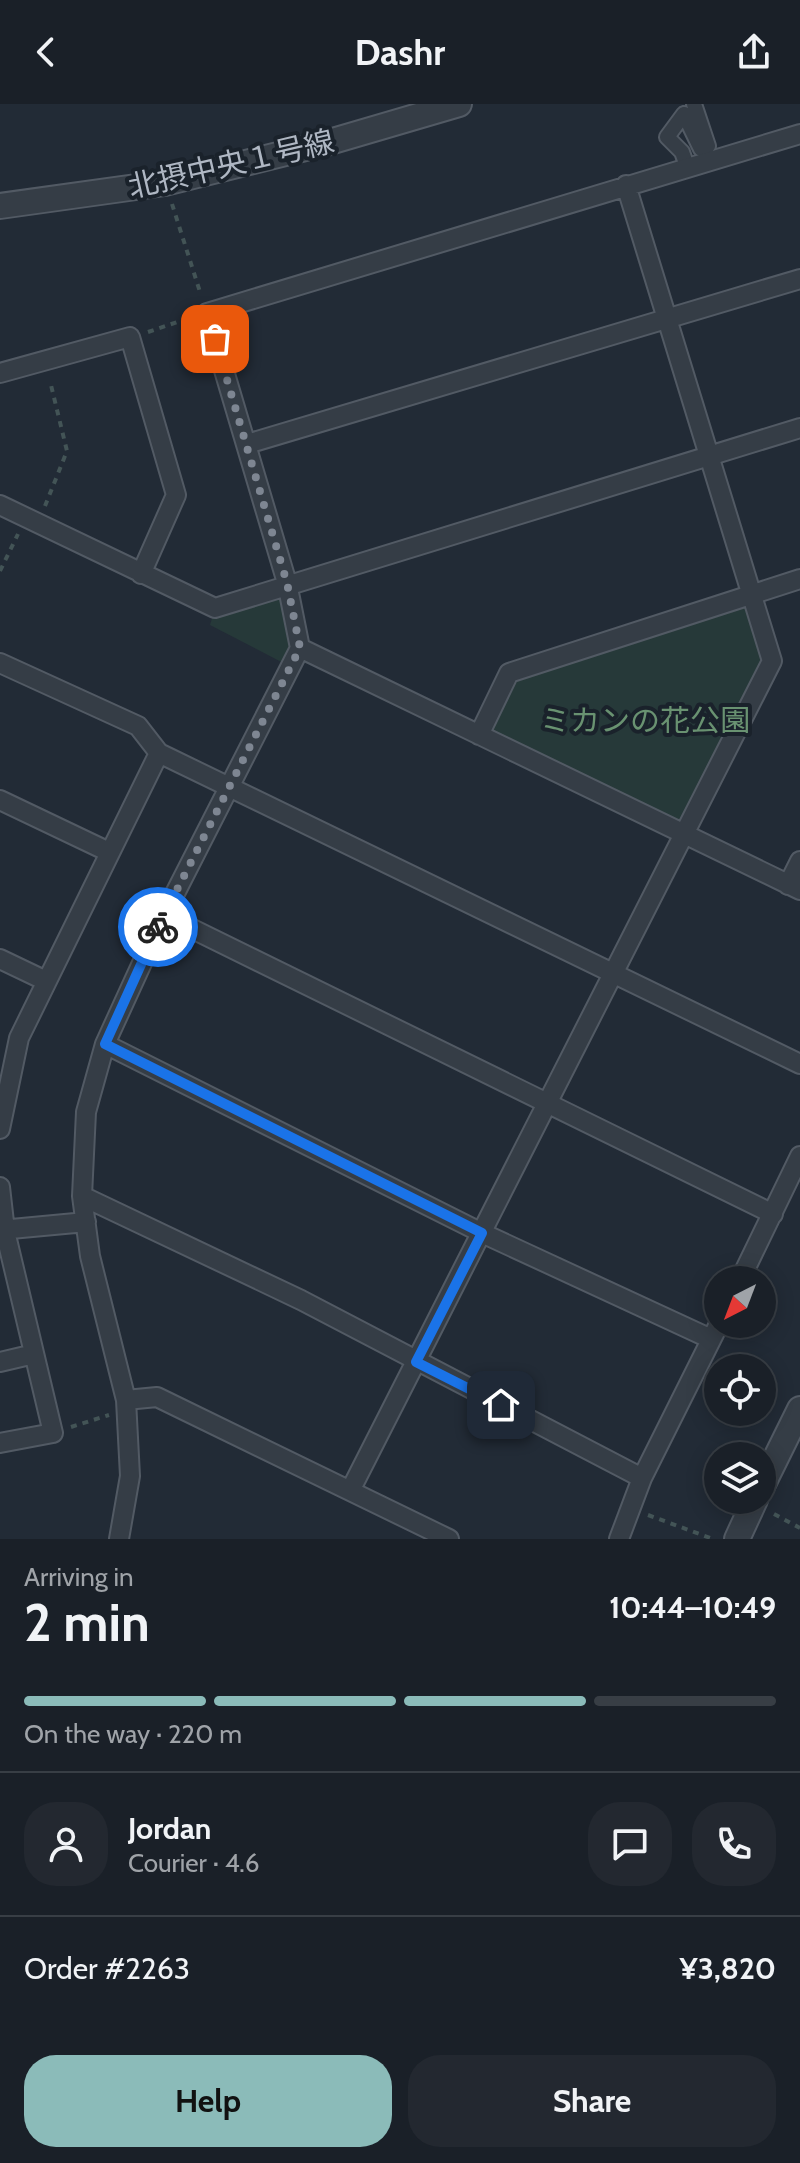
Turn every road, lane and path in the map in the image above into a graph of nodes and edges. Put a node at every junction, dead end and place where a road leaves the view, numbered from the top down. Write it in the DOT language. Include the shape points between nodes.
graph roads {
  1 [pos="459,104"];
  2 [pos="694,104"];
  3 [pos="800,134"];
  4 [pos="687,166"];
  5 [pos="165,183"];
  6 [pos="626,185"];
  7 [pos="0,206"];
  8 [pos="800,279"];
  9 [pos="207,313"];
  10 [pos="668,319"];
  11 [pos="130,337"];
  12 [pos="45,361"];
  13 [pos="0,373"];
  14 [pos="800,428"];
  15 [pos="247,444"];
  16 [pos="710,457"];
  17 [pos="0,505"];
  18 [pos="32,520"];
  19 [pos="0,571"];
  20 [pos="141,574"];
  21 [pos="800,579"];
  22 [pos="287,583"];
  23 [pos="752,595"];
  24 [pos="300,648"];
  25 [pos="0,663"];
  26 [pos="479,735"];
  27 [pos="159,753"];
  28 [pos="231,788"];
  29 [pos="0,800"];
  30 [pos="685,833"];
  31 [pos="109,852"];
  32 [pos="800,861"];
  33 [pos="794,888"];
  34 [pos="164,915"];
  35 [pos="0,959"];
  36 [pos="611,974"];
  37 [pos="46,981"];
  38 [pos="105,1044"];
  39 [pos="800,1064"];
  40 [pos="2,1100"];
  41 [pos="547,1103"];
  42 [pos="0,1129"];
  43 [pos="800,1156"];
  44 [pos="0,1187"];
  45 [pos="82,1196"];
  46 [pos="773,1214"];
  47 [pos="86,1222"];
  48 [pos="2,1230"];
  49 [pos="482,1233"];
  50 [pos="747,1266"];
  51 [pos="704,1327"];
  52 [pos="712,1338"];
  53 [pos="34,1354"];
  54 [pos="0,1362"];
  55 [pos="416,1362"];
  56 [pos="126,1405"];
  57 [pos="800,1409"];
  58 [pos="53,1433"];
  59 [pos="0,1443"];
  60 [pos="776,1458"];
  61 [pos="642,1478"];
  62 [pos="351,1489"];
  63 [pos="629,1508"];
  64 [pos="749,1514"];
  65 [pos="438,1536"];
  66 [pos="120,1539"];
  67 [pos="619,1539"];
  68 [pos="713,1539"];
  69 [pos="737,1539"];
  1 -- 5 [label="street, 北摂中央１号線"];
  2 -- 4 [label="street" via="708,146 701,149 684,114 667,137"];
  3 -- 4 [label="street"];
  4 -- 6 [label="street"];
  5 -- 7 [label="street, 北摂中央１号線"];
  5 -- 9 [label="path"];
  6 -- 9 [label="street"];
  6 -- 10 [label="street"];
  8 -- 10 [label="street"];
  9 -- 11 [label="path"];
  9 -- 15 [label="street"];
  10 -- 15 [label="street"];
  10 -- 16 [label="street"];
  11 -- 12 [label="street"];
  11 -- 20 [label="street" via="176,495"];
  12 -- 13 [label="street"];
  12 -- 18 [label="path" via="67,451"];
  14 -- 16 [label="street"];
  15 -- 22 [label="street"];
  16 -- 22 [label="street"];
  16 -- 23 [label="street"];
  17 -- 18 [label="street"];
  18 -- 19 [label="path"];
  18 -- 20 [label="street"];
  20 -- 22 [label="street" via="215,608"];
  21 -- 23 [label="street"];
  22 -- 24 [label="street"];
  23 -- 26 [label="street" via="509,673"];
  23 -- 30 [label="street" via="772,661"];
  24 -- 26 [label="street"];
  24 -- 28 [label="street"];
  25 -- 27 [label="street" via="138,726"];
  26 -- 30 [label="street"];
  27 -- 28 [label="street"];
  27 -- 31 [label="street"];
  28 -- 34 [label="street"];
  28 -- 36 [label="street"];
  29 -- 31 [label="street"];
  30 -- 33 [label="street"];
  30 -- 36 [label="street"];
  31 -- 37 [label="street"];
  32 -- 33 [label="street"];
  34 -- 38 [label="street"];
  34 -- 41 [label="street"];
  35 -- 37 [label="street"];
  36 -- 39 [label="street"];
  36 -- 41 [label="street"];
  37 -- 40 [label="street" via="19,1038"];
  38 -- 45 [label="street" via="86,1112"];
  38 -- 49 [label="street"];
  40 -- 42 [label="street"];
  41 -- 46 [label="street"];
  41 -- 49 [label="street"];
  43 -- 46 [label="street"];
  44 -- 48 [label="street"];
  45 -- 47 [label="street"];
  45 -- 55 [label="street" via="301,1300"];
  46 -- 50 [label="street"];
  47 -- 48 [label="street"];
  47 -- 56 [label="street"];
  48 -- 53 [label="street"];
  49 -- 51 [label="street"];
  49 -- 55 [label="street"];
  52 -- 61 [label="street"];
  53 -- 54 [label="street"];
  53 -- 58 [label="street"];
  55 -- 61 [label="street"];
  55 -- 62 [label="street"];
  56 -- 58 [label="path"];
  56 -- 62 [label="street" via="157,1397"];
  56 -- 66 [label="street" via="130,1476"];
  57 -- 60 [label="street"];
  58 -- 59 [label="street"];
  61 -- 63 [label="street"];
  62 -- 65 [label="street"];
  63 -- 67 [label="street"];
  63 -- 68 [label="path"];
  64 -- 69 [label="street"];
}
